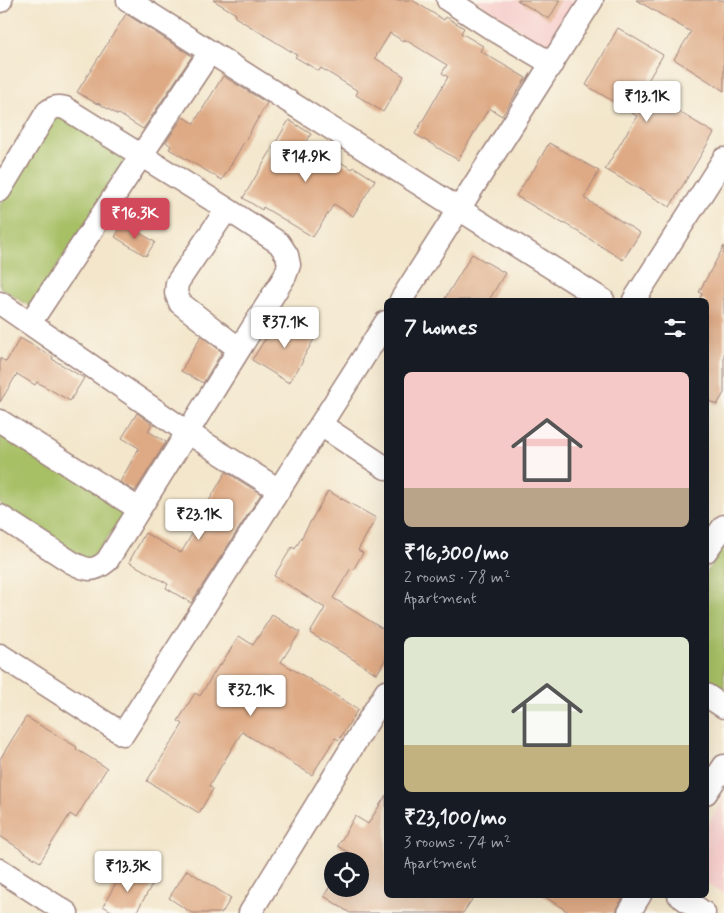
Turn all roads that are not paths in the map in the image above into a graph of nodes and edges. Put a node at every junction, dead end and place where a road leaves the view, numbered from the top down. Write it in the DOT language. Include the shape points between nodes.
graph roads {
  1 [pos="128,0"];
  2 [pos="448,0"];
  3 [pos="592,0"];
  4 [pos="210,52"];
  5 [pos="552,64"];
  6 [pos="141,156"];
  7 [pos="724,159"];
  8 [pos="0,190"];
  9 [pos="227,209"];
  10 [pos="459,209"];
  11 [pos="402,298"];
  12 [pos="600,298"];
  13 [pos="635,298"];
  14 [pos="0,304"];
  15 [pos="30,324"];
  16 [pos="384,325"];
  17 [pos="239,349"];
  18 [pos="0,421"];
  19 [pos="321,425"];
  20 [pos="188,432"];
  21 [pos="384,467"];
  22 [pos="279,490"];
  23 [pos="139,510"];
  24 [pos="0,516"];
  25 [pos="724,526"];
  26 [pos="709,547"];
  27 [pos="0,655"];
  28 [pos="709,696"];
  29 [pos="384,697"];
  30 [pos="724,707"];
  31 [pos="724,766"];
  32 [pos="709,788"];
  33 [pos="0,870"];
  34 [pos="638,898"];
  35 [pos="683,898"];
  36 [pos="67,913"];
  37 [pos="250,913"];
  38 [pos="629,913"];
  39 [pos="704,913"];
  1 -- 4 [label="street"];
  2 -- 5 [label="street"];
  3 -- 5 [label="street"];
  4 -- 6 [label="street"];
  4 -- 10 [label="street"];
  5 -- 10 [label="street"];
  6 -- 8 [label="street" via="65,108 53,107"];
  6 -- 9 [label="street"];
  6 -- 15 [label="street"];
  7 -- 13 [label="street"];
  9 -- 17 [label="street" via="177,283 176,293 180,303"];
  9 -- 17 [label="street" via="279,243 288,255 289,265"];
  10 -- 11 [label="street"];
  10 -- 12 [label="street"];
  14 -- 15 [label="street"];
  15 -- 20 [label="street"];
  16 -- 19 [label="street"];
  17 -- 20 [label="street"];
  18 -- 23 [label="street"];
  19 -- 21 [label="street"];
  19 -- 22 [label="street"];
  20 -- 22 [label="street"];
  20 -- 23 [label="street"];
  22 -- 27 [label="street" via="123,734"];
  23 -- 24 [label="street" via="107,561 93,570 70,562"];
  25 -- 26 [label="street"];
  28 -- 30 [label="street"];
  29 -- 37 [label="street"];
  31 -- 32 [label="street"];
  33 -- 36 [label="street"];
  34 -- 38 [label="street"];
  35 -- 39 [label="street"];
}
